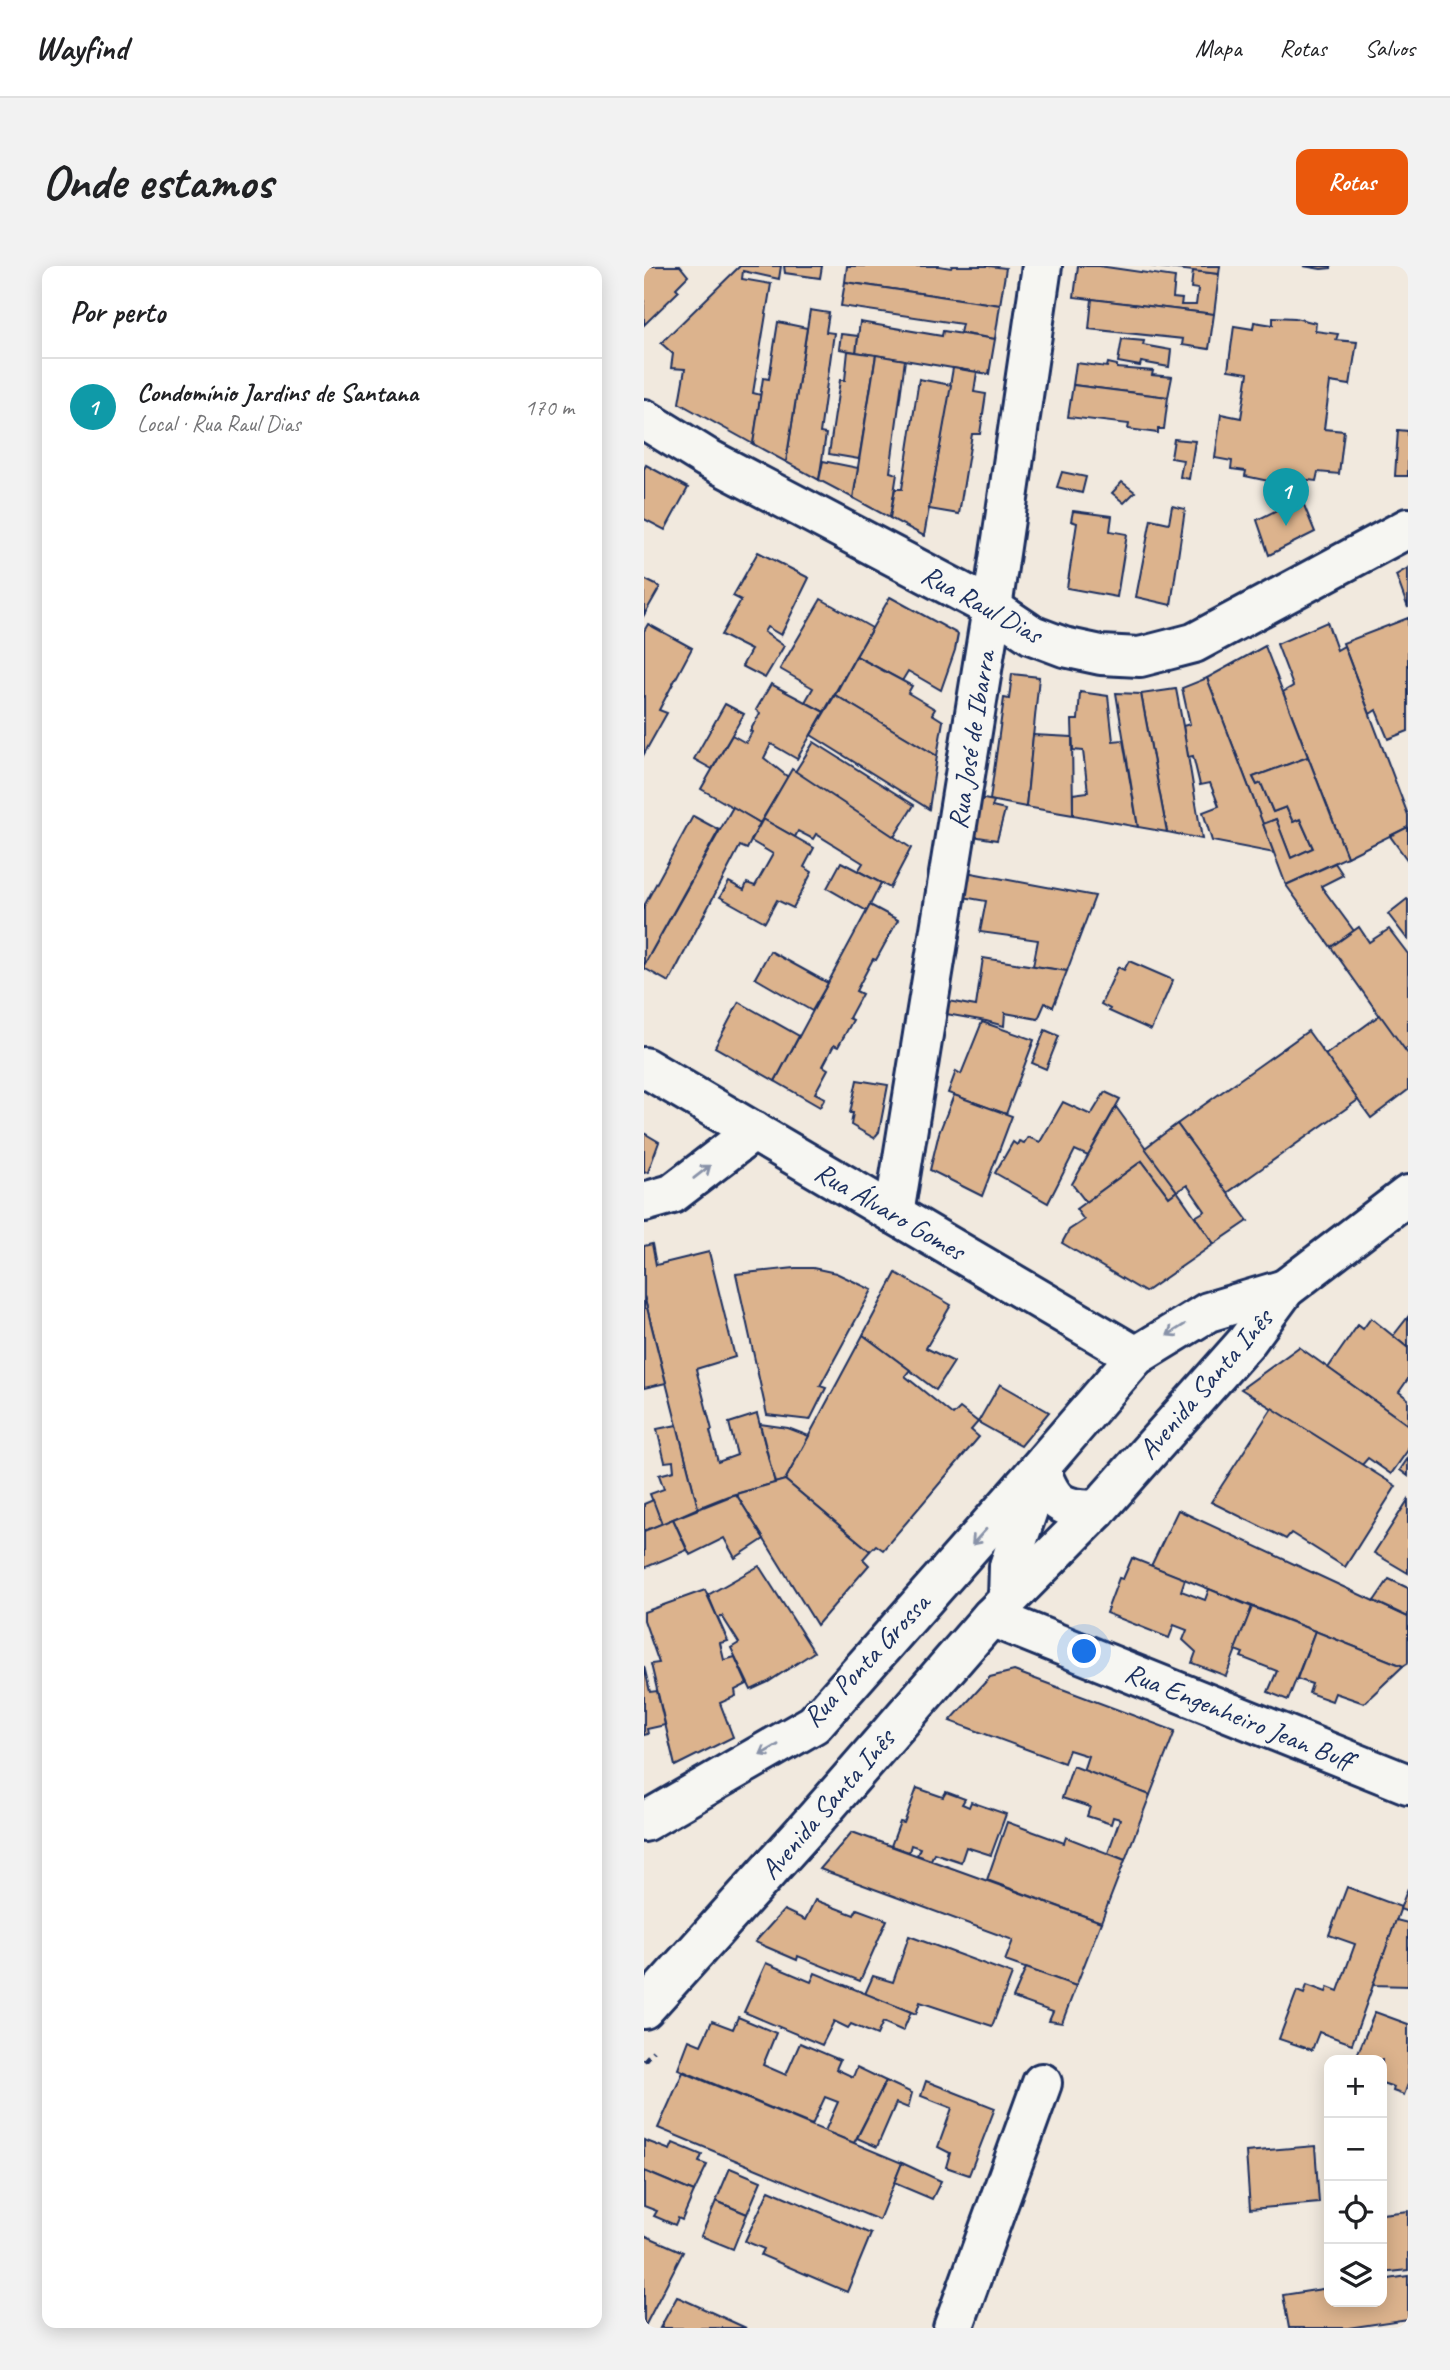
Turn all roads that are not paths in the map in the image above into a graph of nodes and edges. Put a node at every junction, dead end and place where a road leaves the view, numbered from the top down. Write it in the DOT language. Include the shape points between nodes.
graph roads {
  1 [pos="1042,266"];
  2 [pos="644,419"];
  3 [pos="1408,528"];
  4 [pos="992,608"];
  5 [pos="644,1068"];
  6 [pos="754,1131"];
  7 [pos="1408,1195"];
  8 [pos="644,1202"];
  9 [pos="894,1214"];
  10 [pos="1285,1289"];
  11 [pos="1208,1312"];
  12 [pos="1136,1356"];
  13 [pos="1232,1357"];
  14 [pos="1032,1477"];
  15 [pos="1097,1510"];
  16 [pos="1000,1608"];
  17 [pos="1408,1784"];
  18 [pos="644,1822"];
  19 [pos="644,2009"];
  20 [pos="1042,2083"];
  21 [pos="953,2328"];
  1 -- 4 [label="street, Rua José de Ibarra"];
  2 -- 4 [label="street, Rua Raul Dias" via="707,458"];
  3 -- 4 [label="street, Rua Raul Dias" via="1194,643 1140,657 1064,647 1032,635"];
  4 -- 9 [label="street, Rua José de Ibarra"];
  5 -- 6 [label="street, Rua Álvaro Gomes"];
  8 -- 6 [label="street, one-way" via="672,1194"];
  6 -- 9 [label="street, Rua Álvaro Gomes"];
  7 -- 10 [label="street, Avenida Santa Inês"];
  9 -- 12 [label="street, Rua Álvaro Gomes"];
  10 -- 11 [label="street, Avenida Santa Inês"];
  10 -- 13 [label="street, Avenida Santa Inês"];
  11 -- 12 [label="street, Avenida Santa Inês, one-way"];
  11 -- 13 [label="street" via="1228,1333"];
  12 -- 14 [label="street, Avenida Santa Inês"];
  13 -- 15 [label="street, Avenida Santa Inês"];
  14 -- 15 [label="street" via="1060,1504"];
  14 -- 16 [label="street" via="1028,1510"];
  14 -- 18 [label="street, Rua Ponta Grossa, one-way" via="814,1724"];
  15 -- 16 [label="street, Avenida Santa Inês"];
  16 -- 17 [label="street, Rua Engenheiro Jean Buff"];
  16 -- 19 [label="street, Avenida Santa Inês"];
  20 -- 21 [label="street"];
}
